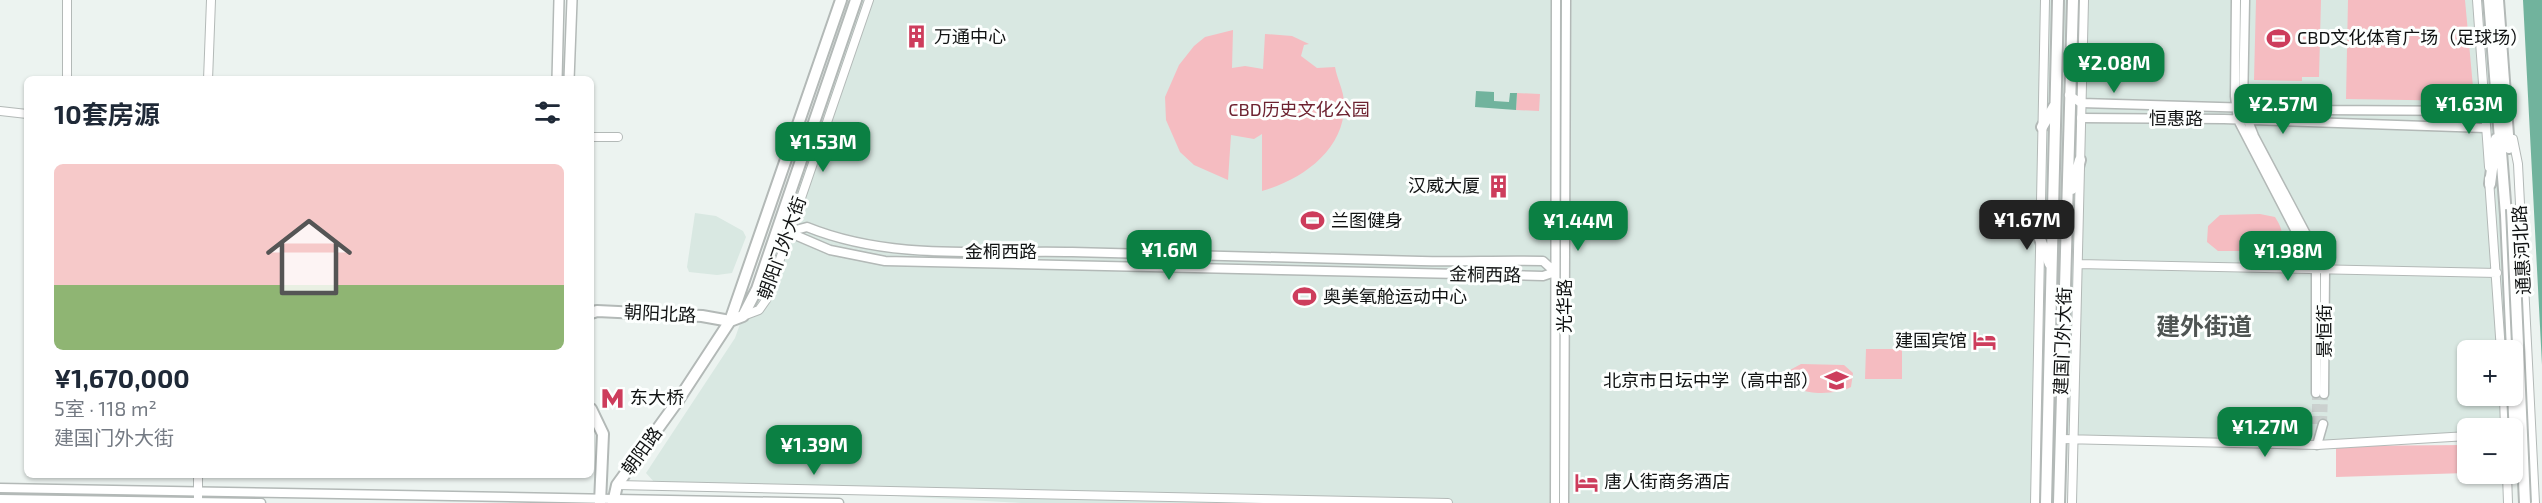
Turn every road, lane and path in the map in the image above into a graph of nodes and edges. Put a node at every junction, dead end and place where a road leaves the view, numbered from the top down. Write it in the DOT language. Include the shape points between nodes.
graph roads {
  1 [pos="67,0"];
  2 [pos="211,0"];
  3 [pos="559,0"];
  4 [pos="572,0"];
  5 [pos="841,0"];
  6 [pos="856,0"];
  7 [pos="870,0"];
  8 [pos="1556,0"];
  9 [pos="1566,0"];
  10 [pos="2045,0"];
  11 [pos="2058,0"];
  12 [pos="2073,0"];
  13 [pos="2084,0"];
  14 [pos="2236,0"];
  15 [pos="2244,0"];
  16 [pos="2477,0"];
  17 [pos="2489,0"];
  18 [pos="2498,0"];
  19 [pos="67,76"];
  20 [pos="208,76"];
  21 [pos="557,76"];
  22 [pos="569,76"];
  23 [pos="2069,95"];
  24 [pos="2057,102"];
  25 [pos="2081,103"];
  26 [pos="2157,106"];
  27 [pos="2239,108"];
  28 [pos="0,111"];
  29 [pos="2484,111"];
  30 [pos="2503,111"];
  31 [pos="2462,112"];
  32 [pos="24,114"];
  33 [pos="2081,118"];
  34 [pos="2100,119"];
  35 [pos="2243,121"];
  36 [pos="2429,125"];
  37 [pos="2042,127"];
  38 [pos="2486,128"];
  39 [pos="594,136"];
  40 [pos="618,137"];
  41 [pos="2080,160"];
  42 [pos="2490,184"];
  43 [pos="2067,204"];
  44 [pos="2509,212"];
  45 [pos="788,232"];
  46 [pos="2040,239"];
  47 [pos="2078,264"];
  48 [pos="2320,270"];
  49 [pos="2052,271"];
  50 [pos="1555,272"];
  51 [pos="2497,273"];
  52 [pos="594,311"];
  53 [pos="743,316"];
  54 [pos="730,321"];
  55 [pos="2500,340"];
  56 [pos="2512,340"];
  57 [pos="2320,394"];
  58 [pos="2514,406"];
  59 [pos="594,415"];
  60 [pos="667,417"];
  61 [pos="2319,424"];
  62 [pos="2523,433"];
  63 [pos="2533,433"];
  64 [pos="2457,437"];
  65 [pos="2073,438"];
  66 [pos="2061,439"];
  67 [pos="2317,445"];
  68 [pos="198,478"];
  69 [pos="617,484"];
  70 [pos="2507,484"];
  71 [pos="0,488"];
  72 [pos="198,492"];
  73 [pos="1011,495"];
  74 [pos="0,499"];
  75 [pos="601,501"];
  76 [pos="613,501"];
  77 [pos="198,502"];
  78 [pos="261,503"];
  79 [pos="838,503"];
  80 [pos="1021,503"];
  81 [pos="1448,503"];
  82 [pos="1555,503"];
  83 [pos="1564,503"];
  84 [pos="2035,503"];
  85 [pos="2046,503"];
  86 [pos="2059,503"];
  87 [pos="2072,503"];
  88 [pos="2508,503"];
  89 [pos="2518,503"];
  90 [pos="2525,503"];
  91 [pos="2535,503"];
  1 -- 19 [label="street"];
  2 -- 20 [label="street"];
  3 -- 21 [label="main road"];
  4 -- 22 [label="main road"];
  5 -- 54 [label="highway, 朝阳门外大街"];
  6 -- 53 [label="highway, 朝阳门外大街" via="757,289"];
  7 -- 45 [label="street, 朝阳门外大街"];
  8 -- 50 [label="main road, 光华路"];
  9 -- 83 [label="main road, 光华路"];
  10 -- 37 [label="street, 建国门外大街"];
  11 -- 24 [label="highway, 建国门外大街"];
  12 -- 23 [label="highway, 建国门外大街"];
  13 -- 25 [label="street, 建国门外大街"];
  14 -- 27 [label="main road, 景恒街"];
  15 -- 27 [label="main road, 景恒街"];
  16 -- 29 [label="street, 通惠河北路"];
  17 -- 30 [label="highway, 通惠河北路"];
  18 -- 30 [label="highway, 通惠河北路"];
  23 -- 25 [label="main road"];
  23 -- 43 [label="highway, 建国门外大街"];
  24 -- 37 [label="highway"];
  24 -- 49 [label="highway, 建国门外大街"];
  25 -- 26 [label="main road, 恒惠路"];
  25 -- 33 [label="street, 建国门外大街"];
  26 -- 27 [label="main road, 恒惠路"];
  26 -- 34 [label="main road" via="2105,107 2100,110"];
  27 -- 31 [label="main road, 恒惠路"];
  27 -- 35 [label="main road, 景恒街"];
  28 -- 32 [label="street"];
  29 -- 31 [label="main road, 恒惠路"];
  29 -- 38 [label="street, 通惠河北路"];
  30 -- 42 [label="highway"];
  30 -- 44 [label="highway, 通惠河北路"];
  30 -- 63 [label="street, 通惠河北路" via="2517,164"];
  31 -- 36 [label="main road" via="2464,123"];
  33 -- 34 [label="main road, 恒惠路"];
  33 -- 41 [label="street, 建国门外大街"];
  34 -- 35 [label="main road, 恒惠路"];
  35 -- 36 [label="main road, 恒惠路"];
  35 -- 48 [label="main road, 景恒街"];
  36 -- 38 [label="main road, 恒惠路"];
  37 -- 46 [label="street, 建国门外大街"];
  38 -- 42 [label="street, 通惠河北路"];
  39 -- 40 [label="street"];
  41 -- 43 [label="highway"];
  41 -- 47 [label="street, 建国门外大街"];
  42 -- 51 [label="street, 通惠河北路"];
  43 -- 66 [label="highway, 建国门外大街"];
  44 -- 56 [label="highway, 通惠河北路"];
  44 -- 90 [label="highway, 通惠河北路, bridge"];
  45 -- 50 [label="main road, 金桐西路" via="830,250 885,261 1531,276"];
  45 -- 50 [label="main road, 金桐西路" via="807,227 870,246 942,251 1543,261"];
  45 -- 53 [label="street, 朝阳门外大街" via="765,300 759,310"];
  46 -- 49 [label="highway"];
  46 -- 84 [label="street, 建国门外大街"];
  47 -- 48 [label="street"];
  47 -- 65 [label="street, 建国门外大街"];
  48 -- 51 [label="street"];
  48 -- 57 [label="main road, 景恒街"];
  49 -- 85 [label="highway, 建国门外大街"];
  50 -- 82 [label="main road, 光华路"];
  51 -- 55 [label="street, 通惠河北路"];
  52 -- 54 [label="highway, 朝阳北路"];
  53 -- 54 [label="highway, 朝阳门外大街"];
  54 -- 60 [label="highway, 朝阳门外大街"];
  58 -- 89 [label="highway, bridge"];
  59 -- 75 [label="highway" via="603,434"];
  60 -- 69 [label="highway, 朝阳路"];
  61 -- 67 [label="main road"];
  62 -- 63 [label="street"];
  63 -- 91 [label="street, 通惠河北路"];
  64 -- 67 [label="street"];
  65 -- 66 [label="street"];
  65 -- 67 [label="street"];
  65 -- 87 [label="street, 建国门外大街"];
  66 -- 86 [label="highway, 建国门外大街"];
  68 -- 72 [label="street"];
  69 -- 73 [label="street"];
  69 -- 76 [label="highway"];
  70 -- 88 [label="street"];
  71 -- 72 [label="main road"];
  72 -- 75 [label="main road"];
  72 -- 77 [label="street"];
  73 -- 80 [label="street"];
  73 -- 81 [label="street"];
  74 -- 77 [label="main road"];
  75 -- 76 [label="main road"];
  76 -- 79 [label="main road"];
  77 -- 78 [label="main road"];
}
